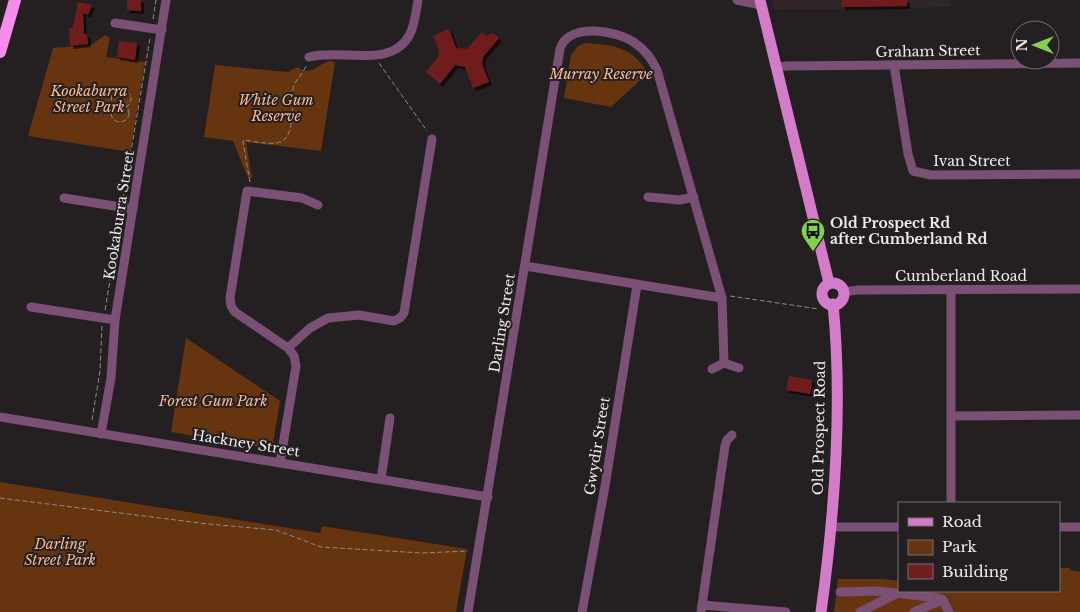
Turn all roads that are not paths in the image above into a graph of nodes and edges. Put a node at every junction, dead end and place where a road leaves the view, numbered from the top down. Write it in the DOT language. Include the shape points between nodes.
graph roads {
  1 [pos="15,0"];
  2 [pos="166,0"];
  3 [pos="418,0"];
  4 [pos="737,0"];
  5 [pos="761,2"];
  6 [pos="115,23"];
  7 [pos="162,30"];
  8 [pos="0,52"];
  9 [pos="309,57"];
  10 [pos="1080,63"];
  11 [pos="894,65"];
  12 [pos="777,67"];
  13 [pos="432,140"];
  14 [pos="1080,174"];
  15 [pos="694,197"];
  16 [pos="64,198"];
  17 [pos="648,198"];
  18 [pos="318,205"];
  19 [pos="133,209"];
  20 [pos="525,266"];
  21 [pos="829,284"];
  22 [pos="637,285"];
  23 [pos="1080,289"];
  24 [pos="951,290"];
  25 [pos="843,292"];
  26 [pos="721,296"];
  27 [pos="833,304"];
  28 [pos="31,306"];
  29 [pos="115,320"];
  30 [pos="288,348"];
  31 [pos="724,363"];
  32 [pos="739,368"];
  33 [pos="712,369"];
  34 [pos="1080,415"];
  35 [pos="952,416"];
  36 [pos="0,417"];
  37 [pos="390,418"];
  38 [pos="102,434"];
  39 [pos="732,434"];
  40 [pos="280,463"];
  41 [pos="380,479"];
  42 [pos="488,497"];
  43 [pos="951,502"];
  44 [pos="830,527"];
  45 [pos="898,527"];
  46 [pos="1060,527"];
  47 [pos="1080,527"];
  48 [pos="840,592"];
  49 [pos="897,593"];
  50 [pos="943,600"];
  51 [pos="702,608"];
  52 [pos="468,612"];
  53 [pos="582,612"];
  54 [pos="786,612"];
  55 [pos="821,612"];
  56 [pos="860,612"];
  57 [pos="914,612"];
  58 [pos="949,612"];
  1 -- 8 [label="highway"];
  2 -- 7 [label="street, Kookaburra Street"];
  3 -- 9 [label="street" via="410,34 404,45 392,53"];
  4 -- 5 [label="street"];
  5 -- 12 [label="main road"];
  6 -- 7 [label="street"];
  7 -- 19 [label="street, Kookaburra Street"];
  10 -- 11 [label="street, Graham Street"];
  11 -- 12 [label="street, Graham Street"];
  11 -- 14 [label="street, Ivan Street" via="913,171 931,175"];
  12 -- 21 [label="main road"];
  13 -- 30 [label="street" via="406,306 400,321 352,315 328,318 310,328"];
  15 -- 17 [label="street" via="680,200"];
  15 -- 20 [label="street, Darling Street" via="660,77 650,57 635,43 616,34 579,32 564,37"];
  15 -- 26 [label="street, Darling Street"];
  16 -- 19 [label="street"];
  18 -- 30 [label="street" via="302,198 247,191 230,304 235,312"];
  19 -- 29 [label="street, Kookaburra Street"];
  20 -- 22 [label="street"];
  20 -- 42 [label="street, Darling Street"];
  21 -- 25 [label="main road" via="837,284"];
  21 -- 27 [label="main road" via="822,295 826,302"];
  22 -- 26 [label="street"];
  22 -- 53 [label="street, Gwydir Street"];
  23 -- 24 [label="street, Cumberland Road"];
  24 -- 25 [label="street, Cumberland Road"];
  24 -- 35 [label="street"];
  25 -- 27 [label="main road" via="842,299"];
  26 -- 31 [label="street, Darling Street"];
  27 -- 44 [label="main road, Old Prospect Road" via="837,462"];
  28 -- 29 [label="street"];
  29 -- 38 [label="street, Kookaburra Street" via="111,378"];
  30 -- 40 [label="street" via="296,366"];
  31 -- 32 [label="street"];
  31 -- 33 [label="street"];
  34 -- 35 [label="street"];
  35 -- 43 [label="street"];
  36 -- 38 [label="street, Hackney Street"];
  37 -- 41 [label="street"];
  38 -- 40 [label="street, Hackney Street"];
  39 -- 51 [label="street" via="725,446"];
  40 -- 41 [label="street, Hackney Street"];
  41 -- 42 [label="street, Hackney Street"];
  42 -- 52 [label="street, Darling Street"];
  44 -- 45 [label="street"];
  44 -- 55 [label="main road, Old Prospect Road"];
  46 -- 47 [label="street"];
  48 -- 49 [label="street"];
  49 -- 50 [label="street"];
  49 -- 56 [label="street"];
  50 -- 57 [label="street"];
  50 -- 58 [label="street"];
  51 -- 54 [label="street"];
}
